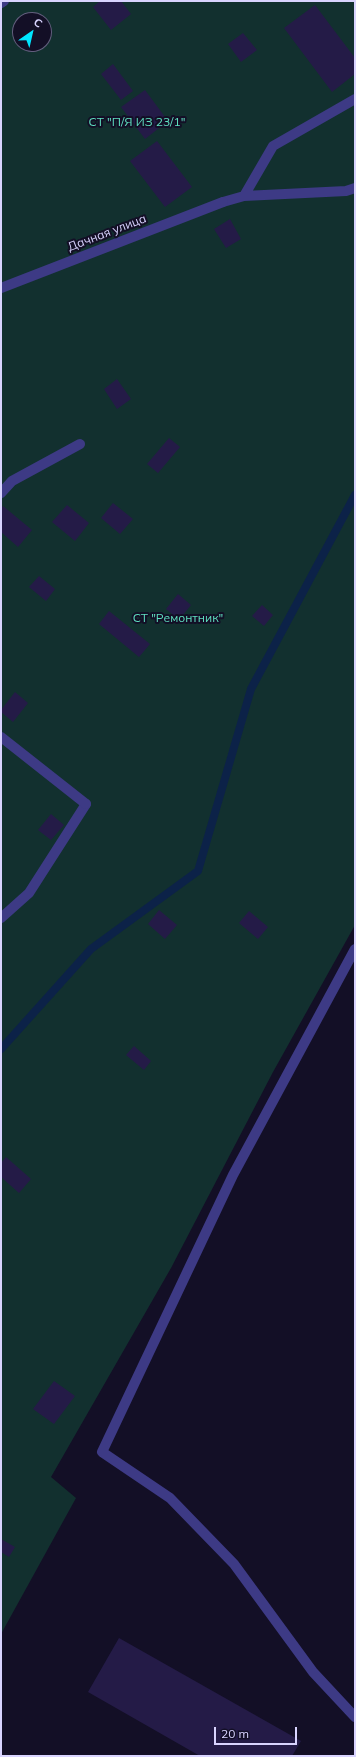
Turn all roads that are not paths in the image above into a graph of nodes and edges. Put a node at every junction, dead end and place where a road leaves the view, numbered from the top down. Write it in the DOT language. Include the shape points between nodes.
graph roads {
  1 [pos="4,1"];
  2 [pos="1,3"];
  3 [pos="355,99"];
  4 [pos="355,188"];
  5 [pos="244,196"];
  6 [pos="1,288"];
  7 [pos="80,444"];
  8 [pos="1,493"];
  9 [pos="1,737"];
  10 [pos="1,918"];
  11 [pos="355,949"];
  12 [pos="355,1717"];
  1 -- 2 [label="street"];
  3 -- 5 [label="street" via="273,146"];
  4 -- 5 [label="street, Дачная улица" via="346,191"];
  5 -- 6 [label="street, Дачная улица"];
  7 -- 8 [label="street" via="12,481"];
  9 -- 10 [label="street" via="86,804 29,893"];
  11 -- 12 [label="street" via="234,1175 102,1452 170,1498 234,1564 313,1672"];
}
